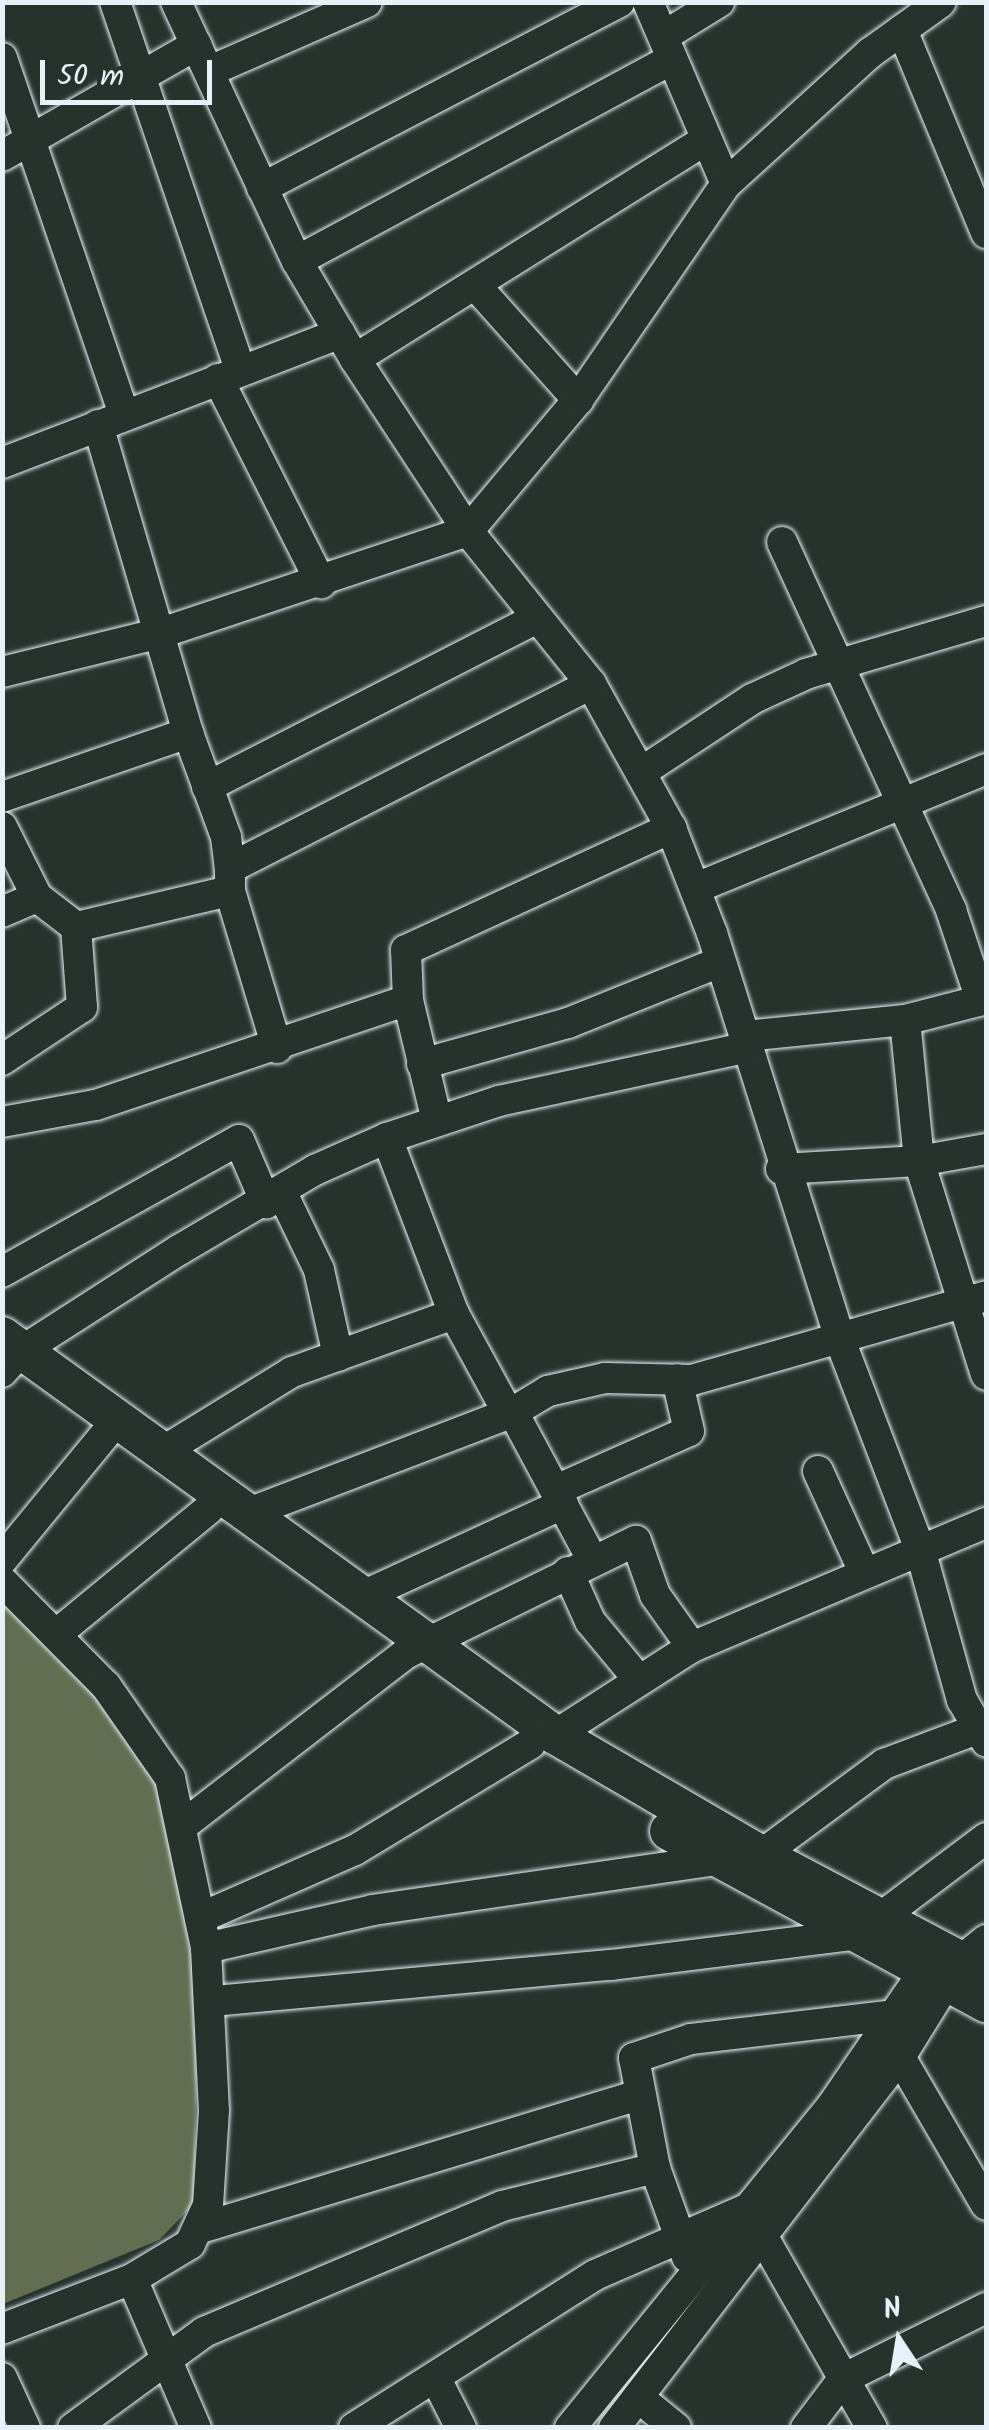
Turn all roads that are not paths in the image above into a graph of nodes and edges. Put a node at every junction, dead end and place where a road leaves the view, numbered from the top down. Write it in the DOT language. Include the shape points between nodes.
graph roads {
  1 [pos="116,2"];
  2 [pos="176,2"];
  3 [pos="367,2"];
  4 [pos="619,2"];
  5 [pos="648,2"];
  6 [pos="720,2"];
  7 [pos="940,2"];
  8 [pos="902,30"];
  9 [pos="667,48"];
  10 [pos="2,58"];
  11 [pos="203,58"];
  12 [pos="143,79"];
  13 [pos="704,140"];
  14 [pos="33,141"];
  15 [pos="2,156"];
  16 [pos="726,184"];
  17 [pos="262,188"];
  18 [pos="986,233"];
  19 [pos="296,261"];
  20 [pos="477,287"];
  21 [pos="340,332"];
  22 [pos="356,359"];
  23 [pos="229,374"];
  24 [pos="578,400"];
  25 [pos="111,420"];
  26 [pos="2,463"];
  27 [pos="468,531"];
  28 [pos="782,542"];
  29 [pos="320,583"];
  30 [pos="536,619"];
  31 [pos="986,621"];
  32 [pos="161,633"];
  33 [pos="838,664"];
  34 [pos="2,672"];
  35 [pos="591,684"];
  36 [pos="188,733"];
  37 [pos="986,769"];
  38 [pos="643,771"];
  39 [pos="207,787"];
  40 [pos="2,797"];
  41 [pos="899,800"];
  42 [pos="2,828"];
  43 [pos="671,828"];
  44 [pos="230,879"];
  45 [pos="696,888"];
  46 [pos="36,897"];
  47 [pos="2,912"];
  48 [pos="76,926"];
  49 [pos="720,962"];
  50 [pos="408,1000"];
  51 [pos="984,1000"];
  52 [pos="905,1020"];
  53 [pos="747,1042"];
  54 [pos="277,1048"];
  55 [pos="2,1060"];
  56 [pos="422,1064"];
  57 [pos="436,1117"];
  58 [pos="2,1122"];
  59 [pos="387,1138"];
  60 [pos="986,1149"];
  61 [pos="919,1161"];
  62 [pos="781,1169"];
  63 [pos="274,1198"];
  64 [pos="2,1272"];
  65 [pos="973,1299"];
  66 [pos="454,1314"];
  67 [pos="840,1340"];
  68 [pos="338,1356"];
  69 [pos="6,1359"];
  70 [pos="986,1375"];
  71 [pos="677,1379"];
  72 [pos="511,1412"];
  73 [pos="104,1436"];
  74 [pos="162,1452"];
  75 [pos="818,1471"];
  76 [pos="559,1497"];
  77 [pos="209,1509"];
  78 [pos="252,1512"];
  79 [pos="986,1523"];
  80 [pos="920,1549"];
  81 [pos="2,1560"];
  82 [pos="581,1567"];
  83 [pos="864,1572"];
  84 [pos="2,1581"];
  85 [pos="365,1595"];
  86 [pos="59,1632"];
  87 [pos="692,1647"];
  88 [pos="417,1648"];
  89 [pos="638,1679"];
  90 [pos="982,1735"];
  91 [pos="543,1739"];
  92 [pos="182,1826"];
  93 [pos="986,1838"];
  94 [pos="762,1855"];
  95 [pos="717,1860"];
  96 [pos="200,1918"];
  97 [pos="866,1926"];
  98 [pos="206,1948"];
  99 [pos="957,1964"];
  100 [pos="213,2001"];
  101 [pos="986,2004"];
  102 [pos="894,2015"];
  103 [pos="900,2057"];
  104 [pos="638,2095"];
  105 [pos="655,2168"];
  106 [pos="986,2206"];
  107 [pos="754,2222"];
  108 [pos="201,2228"];
  109 [pos="677,2242"];
  110 [pos="696,2272"];
  111 [pos="132,2280"];
  112 [pos="986,2308"];
  113 [pos="2,2329"];
  114 [pos="165,2364"];
  115 [pos="434,2377"];
  116 [pos="2,2378"];
  117 [pos="844,2380"];
  118 [pos="638,2398"];
  119 [pos="25,2428"];
  120 [pos="73,2428"];
  121 [pos="196,2428"];
  122 [pos="354,2428"];
  123 [pos="460,2428"];
  124 [pos="570,2428"];
  125 [pos="614,2428"];
  126 [pos="676,2428"];
  127 [pos="806,2428"];
  128 [pos="872,2428"];
  1 -- 12 [label="street"];
  2 -- 11 [label="street"];
  3 -- 11 [label="street"];
  4 -- 17 [label="street"];
  5 -- 9 [label="street"];
  6 -- 9 [label="street"];
  7 -- 8 [label="street"];
  8 -- 16 [label="street"];
  8 -- 18 [label="street"];
  9 -- 13 [label="street"];
  9 -- 19 [label="street"];
  10 -- 14 [label="street"];
  11 -- 12 [label="street"];
  11 -- 17 [label="street"];
  12 -- 14 [label="street"];
  12 -- 23 [label="street"];
  13 -- 16 [label="street"];
  13 -- 20 [label="street"];
  14 -- 15 [label="street"];
  14 -- 25 [label="street"];
  16 -- 24 [label="street"];
  17 -- 19 [label="street"];
  19 -- 21 [label="street"];
  20 -- 22 [label="street"];
  20 -- 24 [label="street"];
  21 -- 22 [label="street"];
  21 -- 23 [label="street"];
  22 -- 27 [label="street"];
  23 -- 25 [label="street"];
  23 -- 29 [label="street"];
  24 -- 27 [label="street"];
  25 -- 26 [label="street"];
  25 -- 32 [label="street"];
  27 -- 29 [label="street"];
  27 -- 30 [label="street"];
  28 -- 33 [label="street"];
  29 -- 32 [label="street"];
  30 -- 35 [label="street"];
  30 -- 39 [label="street"];
  31 -- 33 [label="street"];
  32 -- 34 [label="street"];
  32 -- 36 [label="street"];
  33 -- 38 [label="street" via="752,699"];
  33 -- 41 [label="street"];
  35 -- 38 [label="street"];
  35 -- 44 [label="street"];
  36 -- 39 [label="street"];
  36 -- 40 [label="street"];
  37 -- 41 [label="street"];
  38 -- 43 [label="street"];
  39 -- 44 [label="street"];
  41 -- 45 [label="street"];
  41 -- 51 [label="street"];
  42 -- 46 [label="street"];
  43 -- 45 [label="street"];
  43 -- 50 [label="street" via="406,950"];
  44 -- 48 [label="street"];
  44 -- 54 [label="street"];
  45 -- 49 [label="street"];
  46 -- 47 [label="street"];
  46 -- 48 [label="street"];
  48 -- 55 [label="street" via="82,1007"];
  49 -- 53 [label="street"];
  49 -- 56 [label="street" via="568,1023"];
  50 -- 54 [label="street"];
  50 -- 56 [label="street"];
  51 -- 52 [label="street"];
  52 -- 53 [label="street"];
  52 -- 61 [label="street"];
  53 -- 57 [label="street"];
  53 -- 62 [label="street"];
  54 -- 58 [label="street" via="96,1105"];
  56 -- 57 [label="street"];
  57 -- 59 [label="street"];
  59 -- 63 [label="street"];
  59 -- 66 [label="street"];
  60 -- 61 [label="street"];
  61 -- 62 [label="street"];
  61 -- 65 [label="street"];
  62 -- 67 [label="street"];
  63 -- 64 [label="street" via="239,1140"];
  63 -- 68 [label="street" via="319,1270"];
  63 -- 69 [label="street"];
  65 -- 67 [label="street"];
  65 -- 70 [label="street"];
  66 -- 68 [label="street"];
  66 -- 72 [label="street"];
  67 -- 71 [label="street"];
  67 -- 80 [label="street"];
  68 -- 74 [label="street" via="292,1372"];
  69 -- 73 [label="main road"];
  69 -- 74 [label="main road"];
  71 -- 72 [label="street" via="585,1381 548,1391"];
  71 -- 76 [label="street" via="689,1431"];
  72 -- 76 [label="street"];
  72 -- 78 [label="street"];
  73 -- 77 [label="main road"];
  73 -- 81 [label="street"];
  74 -- 78 [label="main road"];
  75 -- 83 [label="street"];
  76 -- 82 [label="street"];
  76 -- 85 [label="street"];
  77 -- 86 [label="street"];
  77 -- 88 [label="main road"];
  78 -- 85 [label="main road"];
  79 -- 80 [label="street"];
  80 -- 83 [label="street"];
  80 -- 90 [label="street" via="962,1700"];
  82 -- 87 [label="street" via="636,1541 655,1595"];
  82 -- 88 [label="street"];
  82 -- 89 [label="street" via="590,1621"];
  83 -- 87 [label="street"];
  84 -- 86 [label="street"];
  85 -- 88 [label="main road"];
  86 -- 92 [label="street" via="155,1751"];
  87 -- 89 [label="street"];
  88 -- 91 [label="main road"];
  88 -- 92 [label="street"];
  89 -- 91 [label="street"];
  90 -- 94 [label="street" via="884,1764"];
  91 -- 94 [label="main road"];
  91 -- 95 [label="main road"];
  91 -- 96 [label="street" via="354,1850"];
  92 -- 96 [label="street"];
  93 -- 97 [label="street"];
  94 -- 97 [label="main road"];
  95 -- 97 [label="main road"];
  95 -- 98 [label="street" via="373,1910"];
  96 -- 98 [label="street"];
  97 -- 99 [label="main road"];
  97 -- 100 [label="street" via="611,1966"];
  98 -- 100 [label="street"];
  99 -- 101 [label="main road"];
  99 -- 102 [label="street"];
  99 -- 103 [label="street"];
  100 -- 108 [label="street" via="214,2110"];
  102 -- 104 [label="street" via="691,2039 646,2051 633,2064"];
  102 -- 107 [label="street"];
  103 -- 106 [label="street"];
  103 -- 107 [label="street"];
  104 -- 105 [label="street"];
  104 -- 108 [label="street"];
  105 -- 109 [label="street"];
  105 -- 114 [label="street" via="502,2206 204,2332"];
  107 -- 109 [label="street"];
  107 -- 110 [label="street"];
  107 -- 117 [label="street"];
  107 -- 118 [label="street"];
  108 -- 111 [label="street" via="169,2263"];
  109 -- 110 [label="street"];
  109 -- 115 [label="street" via="595,2275"];
  110 -- 124 [label="street"];
  111 -- 113 [label="street"];
  111 -- 114 [label="street"];
  112 -- 117 [label="street"];
  114 -- 120 [label="street"];
  114 -- 121 [label="street"];
  115 -- 122 [label="street"];
  115 -- 123 [label="street"];
  116 -- 119 [label="street"];
  117 -- 127 [label="street"];
  117 -- 128 [label="street"];
  118 -- 125 [label="street"];
  118 -- 126 [label="street"];
}
